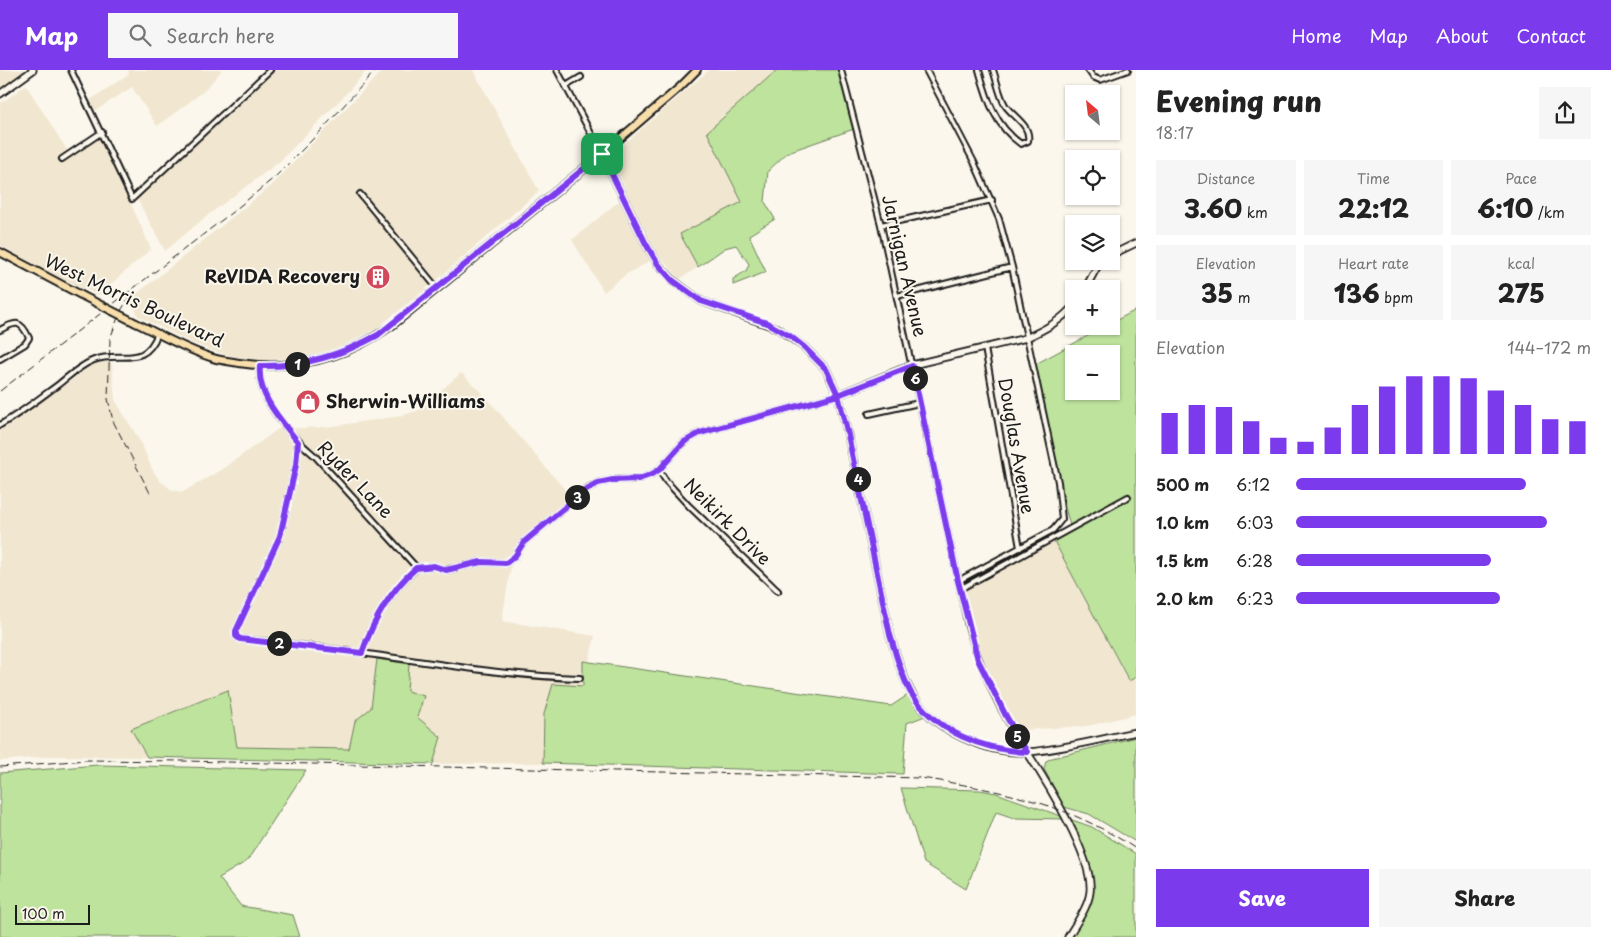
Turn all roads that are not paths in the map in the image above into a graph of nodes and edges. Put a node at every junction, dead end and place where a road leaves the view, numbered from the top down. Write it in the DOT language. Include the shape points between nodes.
graph roads {
  1 [pos="33,70"];
  2 [pos="71,70"];
  3 [pos="270,70"];
  4 [pos="557,70"];
  5 [pos="697,70"];
  6 [pos="841,70"];
  7 [pos="926,70"];
  8 [pos="979,70"];
  9 [pos="993,70"];
  10 [pos="1088,70"];
  11 [pos="1128,70"];
  12 [pos="581,78"];
  13 [pos="566,86"];
  14 [pos="0,94"];
  15 [pos="102,132"];
  16 [pos="602,154"];
  17 [pos="62,159"];
  18 [pos="360,194"];
  19 [pos="992,200"];
  20 [pos="881,225"];
  21 [pos="1136,243"];
  22 [pos="1120,250"];
  23 [pos="0,252"];
  24 [pos="1012,267"];
  25 [pos="437,288"];
  26 [pos="897,296"];
  27 [pos="1065,314"];
  28 [pos="0,330"];
  29 [pos="158,333"];
  30 [pos="1026,338"];
  31 [pos="985,348"];
  32 [pos="0,359"];
  33 [pos="260,366"];
  34 [pos="912,366"];
  35 [pos="838,395"];
  36 [pos="919,403"];
  37 [pos="869,414"];
  38 [pos="0,425"];
  39 [pos="298,442"];
  40 [pos="659,470"];
  41 [pos="1128,496"];
  42 [pos="1020,548"];
  43 [pos="416,568"];
  44 [pos="958,581"];
  45 [pos="960,589"];
  46 [pos="778,591"];
  47 [pos="362,653"];
  48 [pos="580,678"];
  49 [pos="1136,732"];
  50 [pos="1027,752"];
  51 [pos="1068,937"];
  1 -- 14 [label="main road"];
  2 -- 15 [label="street"];
  3 -- 15 [label="street" via="132,199"];
  4 -- 13 [label="street"];
  5 -- 16 [label="main road, West Morris Boulevard"];
  6 -- 20 [label="street, Jarnigan Avenue"];
  7 -- 19 [label="street"];
  8 -- 9 [label="street" via="988,102 1005,131 1021,144 1028,141 1027,129 1005,105"];
  10 -- 11 [label="street" via="1100,80"];
  12 -- 13 [label="street"];
  13 -- 16 [label="street"];
  15 -- 17 [label="street"];
  16 -- 25 [label="main road, West Morris Boulevard"];
  16 -- 35 [label="main road" via="646,244 672,280 701,301 767,323 790,336 826,369"];
  18 -- 25 [label="street"];
  19 -- 20 [label="street"];
  19 -- 24 [label="street"];
  20 -- 26 [label="street, Jarnigan Avenue"];
  21 -- 22 [label="main road"];
  23 -- 29 [label="main road, West Morris Boulevard, bridge"];
  24 -- 26 [label="street"];
  24 -- 30 [label="street"];
  25 -- 33 [label="main road, West Morris Boulevard" via="378,335 347,351 309,362"];
  26 -- 34 [label="street, Jarnigan Avenue"];
  27 -- 30 [label="main road" via="1043,331"];
  28 -- 32 [label="street" via="17,323 23,326 29,338 25,344"];
  29 -- 33 [label="main road, West Morris Boulevard" via="213,358"];
  29 -- 38 [label="street" via="155,342 142,355 134,358 104,356 87,362"];
  30 -- 31 [label="main road"];
  30 -- 42 [label="street" via="1058,482 1062,519 1053,530"];
  31 -- 34 [label="main road"];
  31 -- 42 [label="street, Douglas Avenue"];
  33 -- 39 [label="street, Ryder Lane" via="261,386 268,402"];
  34 -- 35 [label="main road"];
  34 -- 36 [label="street, Jarnigan Avenue"];
  35 -- 40 [label="street" via="700,433 684,442"];
  35 -- 50 [label="main road" via="890,635 911,693 930,714 960,736 1002,750"];
  36 -- 37 [label="street"];
  36 -- 44 [label="street, Jarnigan Avenue"];
  39 -- 43 [label="street, Ryder Lane"];
  39 -- 47 [label="street" via="280,536 236,636"];
  40 -- 43 [label="street" via="639,479 598,483 524,542 506,563 481,562 446,570 434,566"];
  40 -- 46 [label="street, Neikirk Drive" via="689,506"];
  41 -- 45 [label="street"];
  42 -- 44 [label="street"];
  43 -- 47 [label="street" via="379,613"];
  44 -- 45 [label="street, Jarnigan Avenue"];
  45 -- 50 [label="street, Jarnigan Avenue" via="978,660"];
  47 -- 48 [label="street" via="537,677"];
  49 -- 50 [label="main road"];
  50 -- 51 [label="main road" via="1052,792 1088,875 1088,899"];
}
